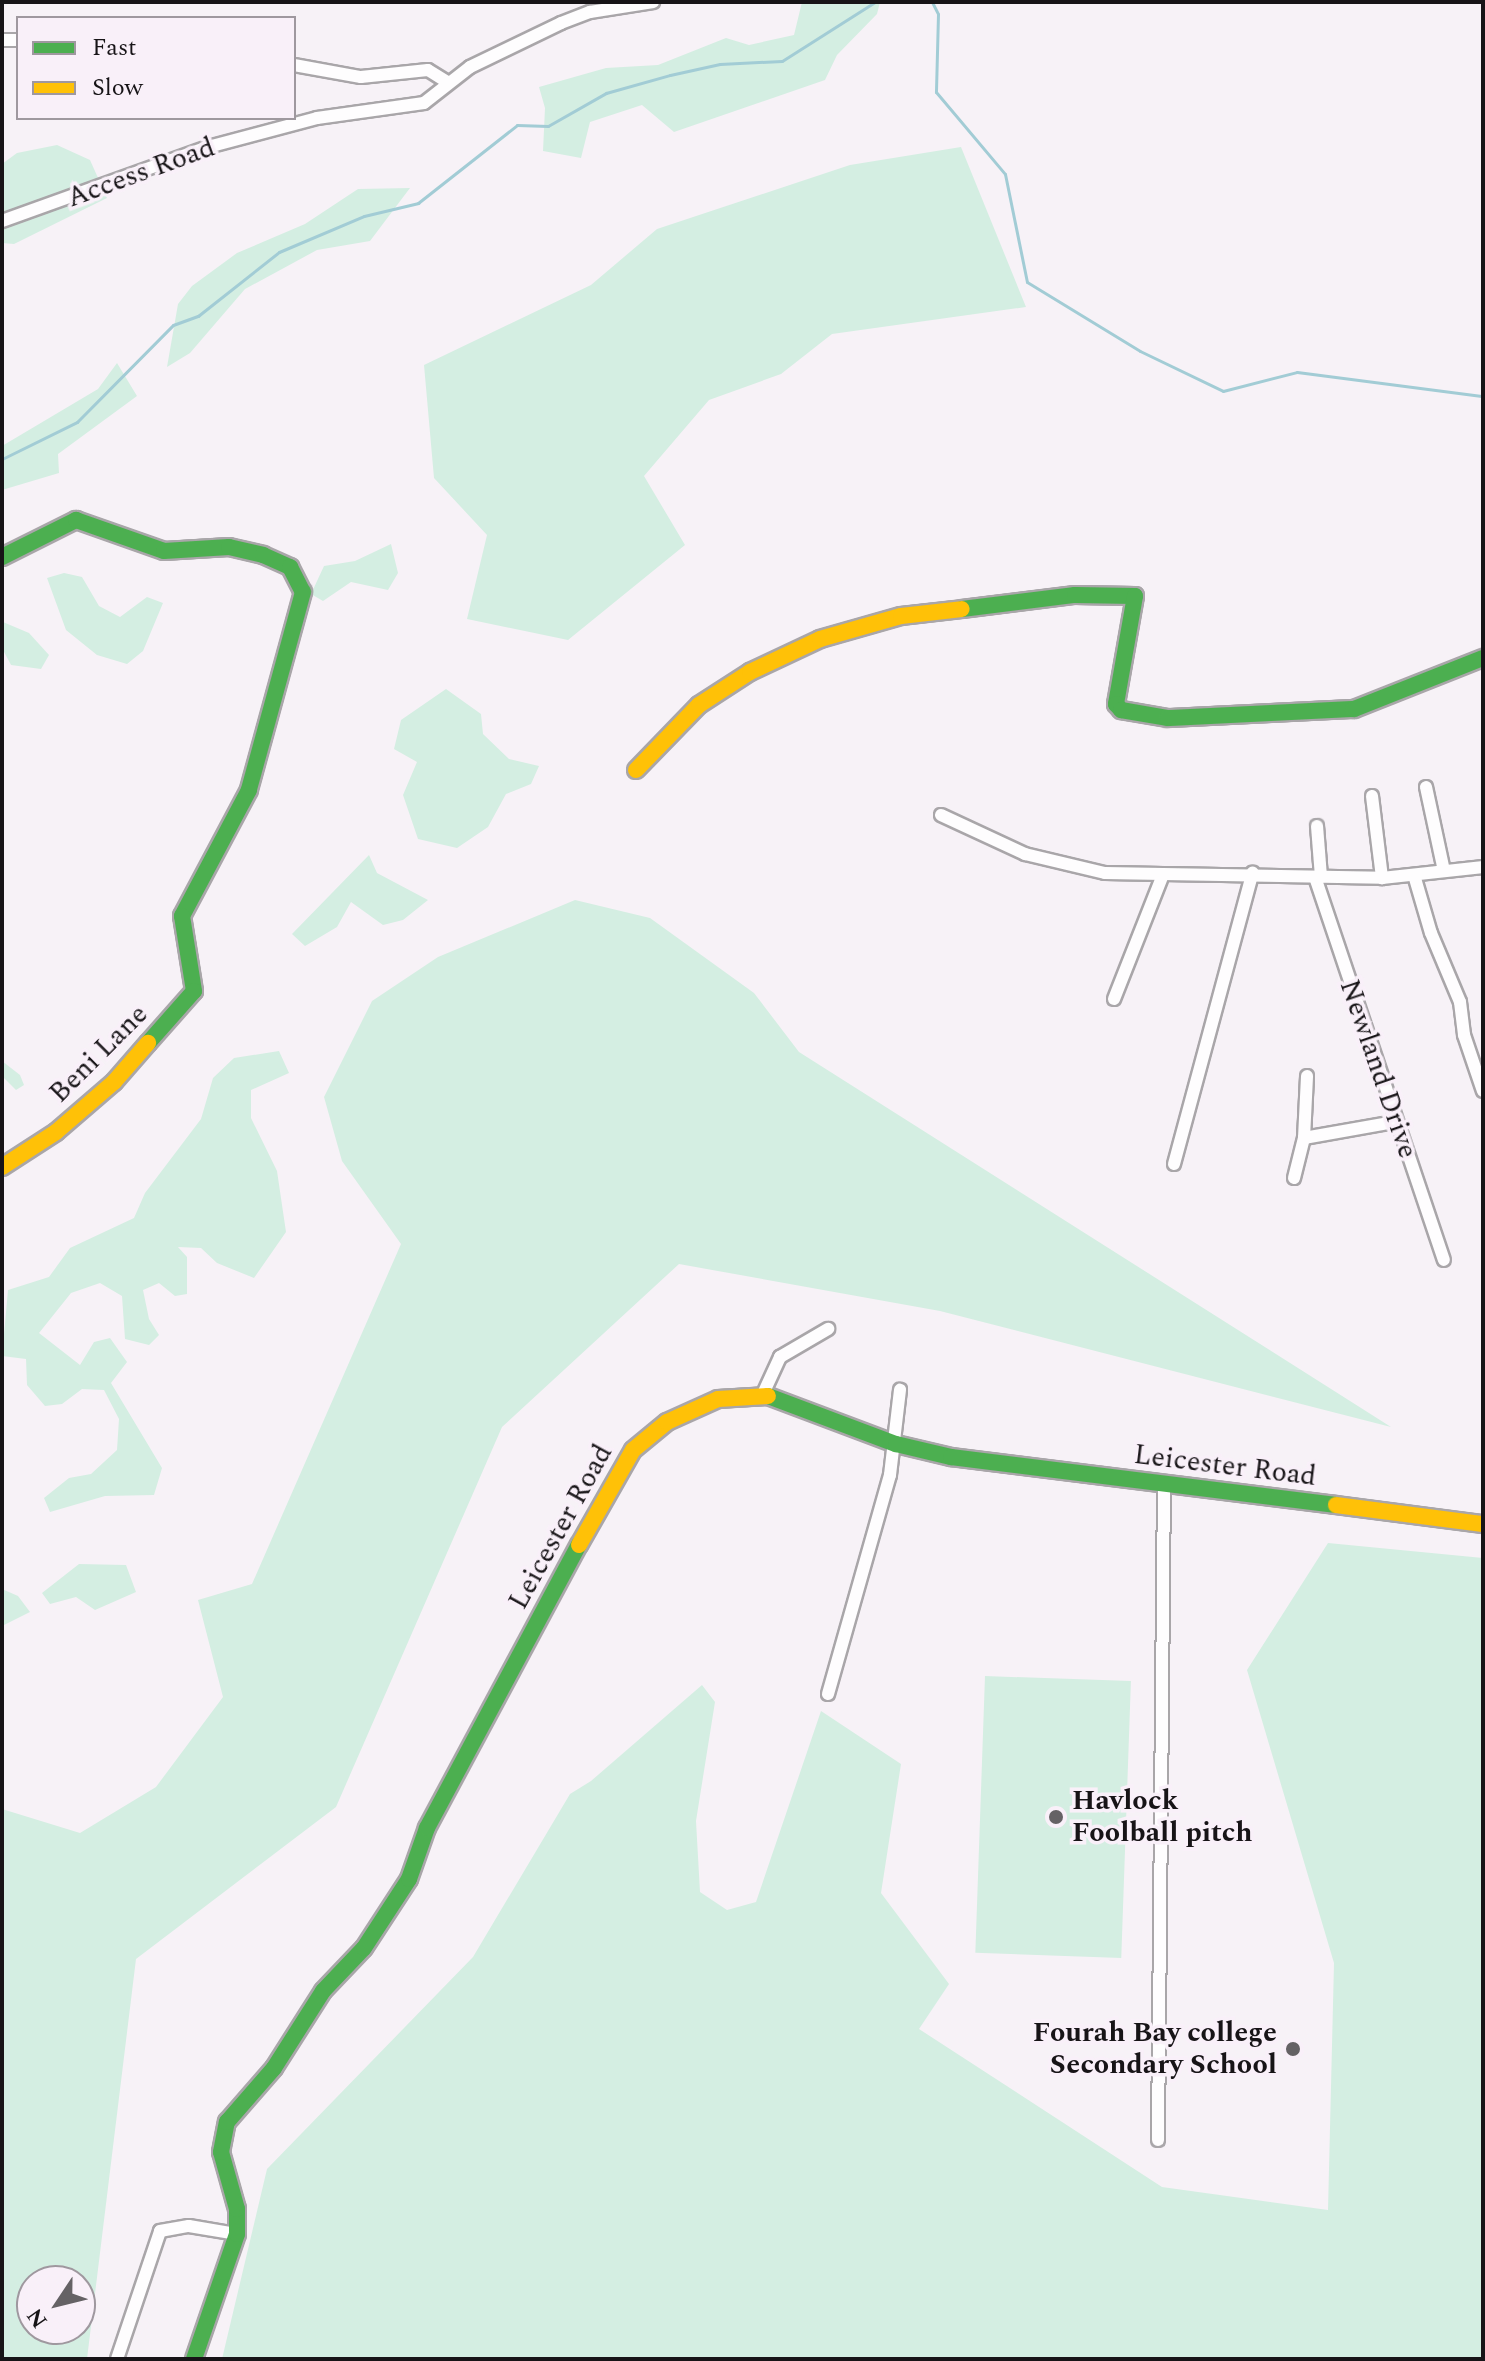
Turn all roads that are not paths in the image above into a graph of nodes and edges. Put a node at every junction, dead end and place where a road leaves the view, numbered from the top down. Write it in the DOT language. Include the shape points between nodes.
graph roads {
  1 [pos="653,2"];
  2 [pos="296,65"];
  3 [pos="447,82"];
  4 [pos="2,221"];
  5 [pos="2,557"];
  6 [pos="1483,658"];
  7 [pos="636,770"];
  8 [pos="1426,787"];
  9 [pos="1372,796"];
  10 [pos="941,815"];
  11 [pos="1317,826"];
  12 [pos="1483,867"];
  13 [pos="1444,871"];
  14 [pos="1253,872"];
  15 [pos="1414,875"];
  16 [pos="1162,877"];
  17 [pos="1318,877"];
  18 [pos="1382,878"];
  19 [pos="1114,999"];
  20 [pos="1307,1076"];
  21 [pos="1483,1091"];
  22 [pos="1394,1122"];
  23 [pos="1304,1138"];
  24 [pos="1174,1164"];
  25 [pos="2,1167"];
  26 [pos="1294,1178"];
  27 [pos="1444,1260"];
  28 [pos="828,1329"];
  29 [pos="900,1390"];
  30 [pos="763,1394"];
  31 [pos="896,1444"];
  32 [pos="1164,1485"];
  33 [pos="1483,1524"];
  34 [pos="828,1694"];
  35 [pos="1158,2140"];
  36 [pos="237,2234"];
  37 [pos="117,2359"];
  38 [pos="194,2359"];
  1 -- 3 [label="street, Access Road" via="590,12 561,23"];
  2 -- 3 [label="street" via="361,77 428,70"];
  3 -- 4 [label="street, Access Road" via="435,99 424,103 317,118 208,147"];
  5 -- 25 [label="street, Beni Lane" via="76,520 164,551 229,547 263,555 290,567 303,592 254,777 224,843 184,908 181,923 196,983 188,1000 84,1109"];
  6 -- 7 [label="street" via="1354,709 1168,718 1121,710 1116,704 1135,596 1026,600 901,616 820,639 780,657 699,705"];
  8 -- 13 [label="street"];
  9 -- 18 [label="street"];
  10 -- 16 [label="street" via="1059,864"];
  11 -- 17 [label="street, Newland Drive"];
  12 -- 13 [label="street"];
  13 -- 15 [label="street"];
  14 -- 16 [label="street"];
  14 -- 17 [label="street"];
  14 -- 24 [label="street"];
  15 -- 18 [label="street"];
  15 -- 21 [label="street" via="1460,1002 1464,1035"];
  16 -- 19 [label="street"];
  17 -- 18 [label="street"];
  17 -- 22 [label="street, Newland Drive"];
  20 -- 23 [label="street"];
  22 -- 23 [label="street"];
  22 -- 27 [label="street, Newland Drive"];
  23 -- 26 [label="street"];
  28 -- 30 [label="street" via="780,1357"];
  29 -- 31 [label="street"];
  30 -- 31 [label="street, Leicester Road"];
  30 -- 36 [label="street, Leicester Road" via="730,1396 691,1409 646,1436 628,1458 459,1766 427,1828 409,1879 364,1948 323,1991 274,2068 227,2122 221,2152 237,2209"];
  31 -- 32 [label="street, Leicester Road" via="985,1462"];
  31 -- 34 [label="street" via="858,1600"];
  32 -- 33 [label="street, Leicester Road"];
  32 -- 35 [label="street"];
  36 -- 37 [label="street" via="189,2226 160,2231"];
  36 -- 38 [label="street, Leicester Road"];
}
